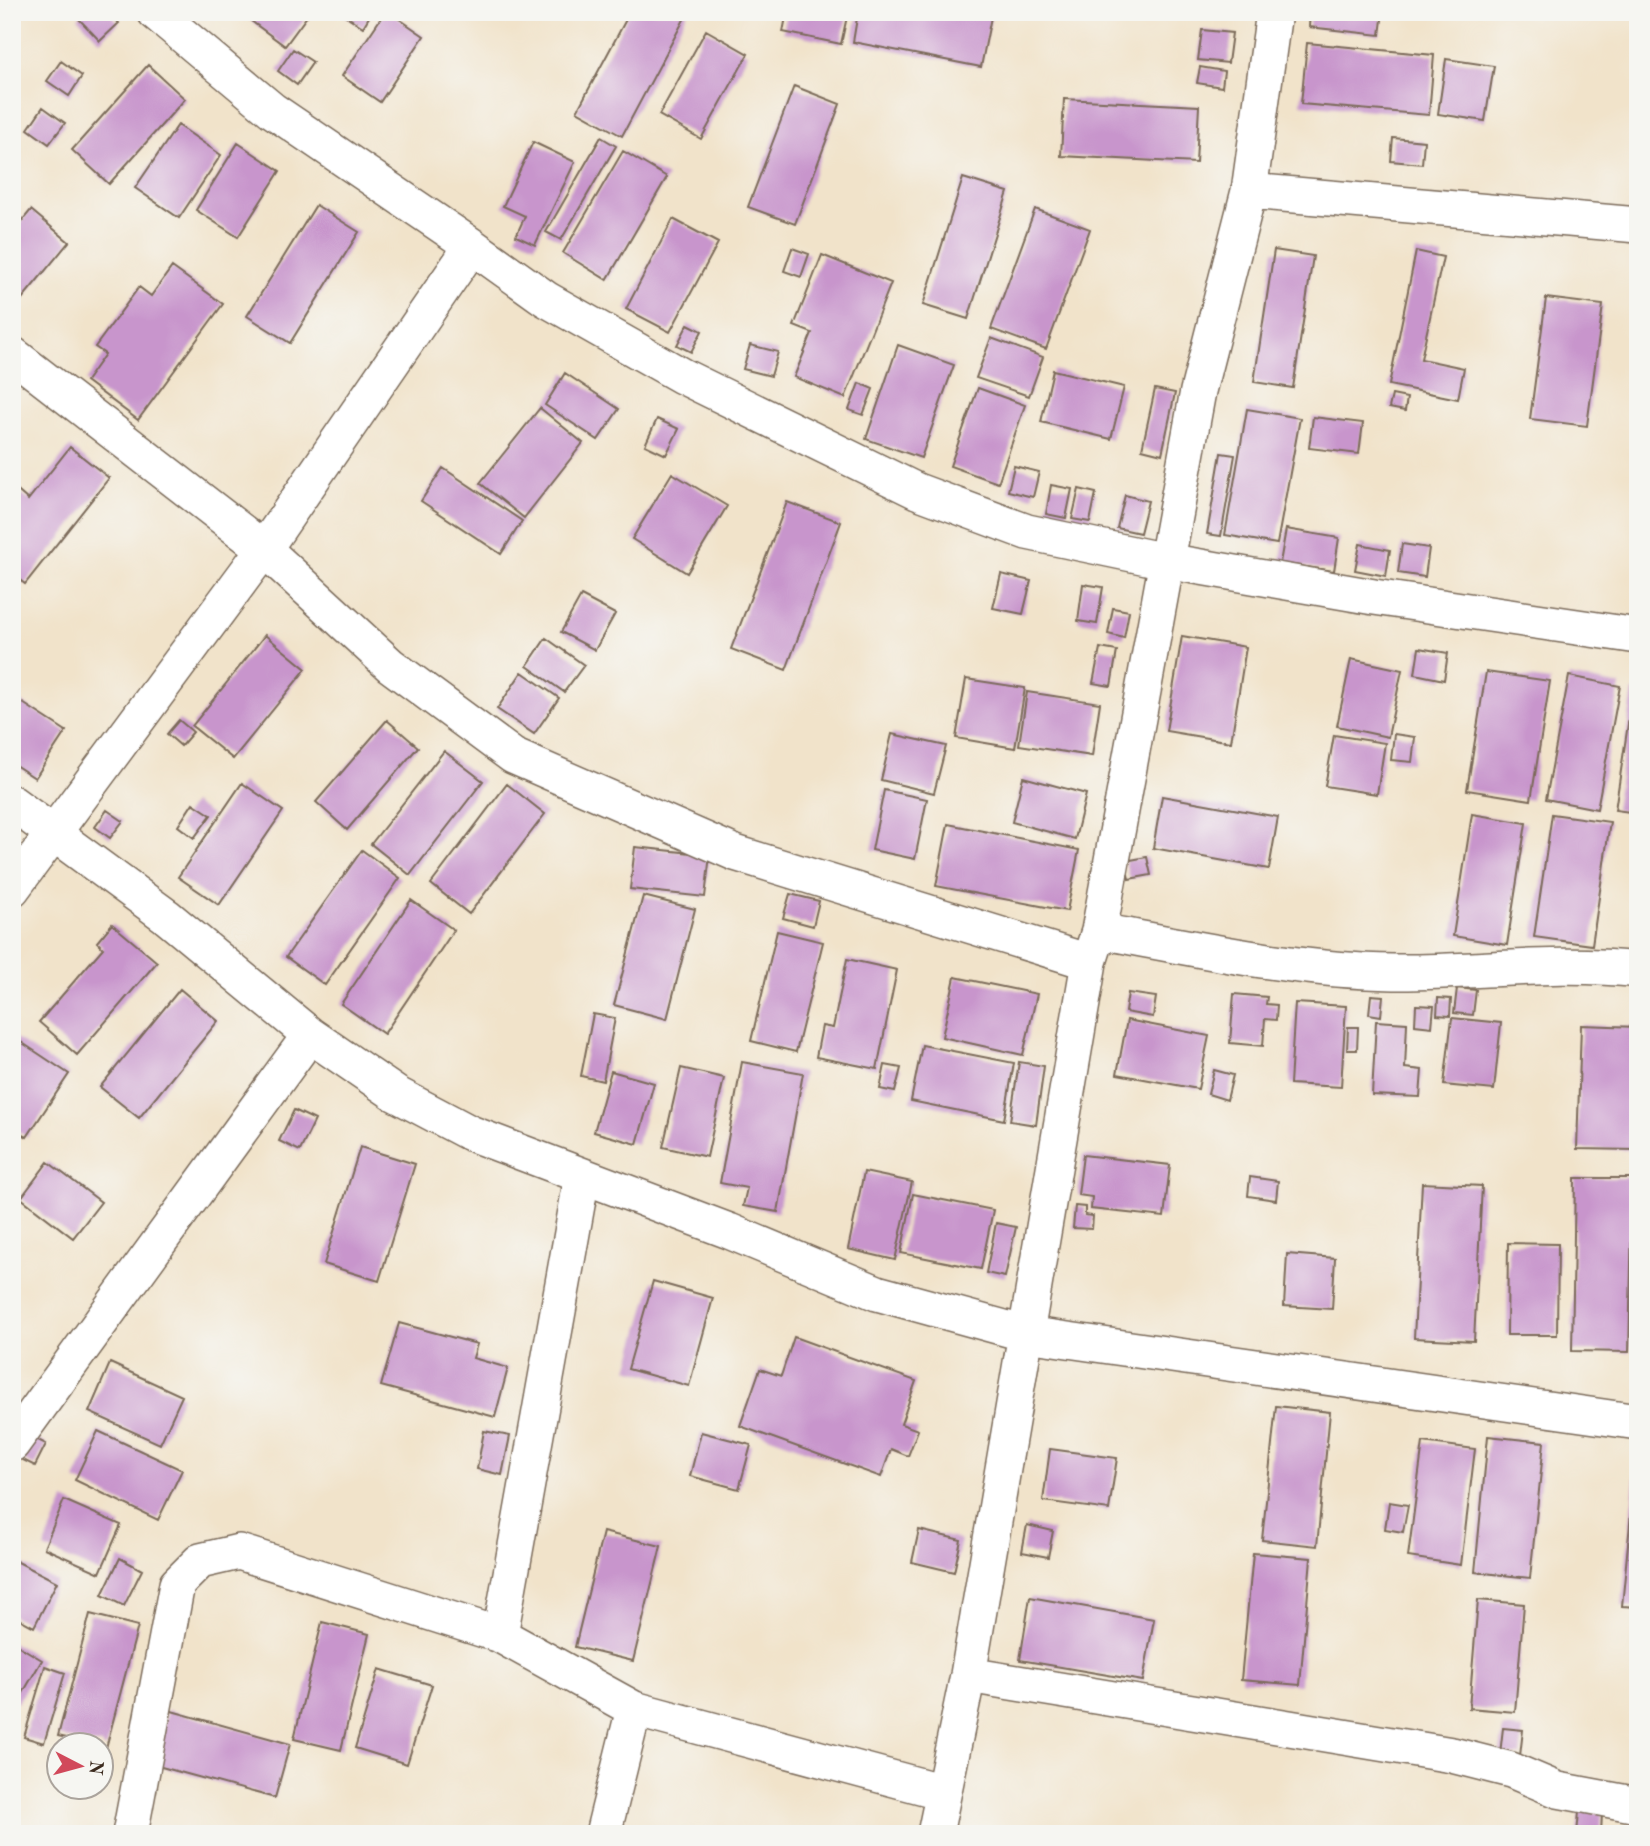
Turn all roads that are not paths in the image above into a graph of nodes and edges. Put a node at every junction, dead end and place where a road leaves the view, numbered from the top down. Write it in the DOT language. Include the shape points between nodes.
graph roads {
  1 [pos="155,12"];
  2 [pos="1274,12"];
  3 [pos="1249,191"];
  4 [pos="1638,225"];
  5 [pos="472,246"];
  6 [pos="12,354"];
  7 [pos="264,550"];
  8 [pos="1166,561"];
  9 [pos="1638,636"];
  10 [pos="12,803"];
  11 [pos="54,835"];
  12 [pos="12,889"];
  13 [pos="1094,946"];
  14 [pos="1638,970"];
  15 [pos="310,1035"];
  16 [pos="582,1177"];
  17 [pos="1026,1334"];
  18 [pos="1638,1422"];
  19 [pos="12,1444"];
  20 [pos="500,1635"];
  21 [pos="968,1675"];
  22 [pos="634,1709"];
  23 [pos="943,1792"];
  24 [pos="1638,1805"];
  25 [pos="130,1834"];
  26 [pos="603,1834"];
  27 [pos="934,1834"];
  1 -- 5 [label="street" via="272,110"];
  2 -- 3 [label="street"];
  3 -- 4 [label="street"];
  3 -- 8 [label="street" via="1198,391"];
  5 -- 7 [label="street"];
  5 -- 8 [label="street" via="545,299 681,376 917,491 1027,532"];
  6 -- 7 [label="street"];
  7 -- 11 [label="street"];
  7 -- 13 [label="street" via="390,665 513,756 735,853"];
  8 -- 9 [label="street"];
  8 -- 13 [label="street"];
  10 -- 11 [label="street"];
  11 -- 12 [label="street"];
  11 -- 15 [label="street" via="166,916"];
  13 -- 14 [label="street" via="1393,972 1533,967"];
  13 -- 17 [label="street"];
  15 -- 16 [label="street" via="433,1114"];
  15 -- 19 [label="street"];
  16 -- 17 [label="street" via="729,1231 877,1293"];
  16 -- 20 [label="street"];
  17 -- 18 [label="street"];
  17 -- 21 [label="street"];
  20 -- 22 [label="street"];
  20 -- 25 [label="street" via="239,1552 200,1561 177,1584"];
  21 -- 23 [label="street"];
  21 -- 24 [label="street" via="1452,1755 1511,1770 1558,1790"];
  22 -- 23 [label="street"];
  22 -- 26 [label="street"];
  23 -- 27 [label="street"];
}
